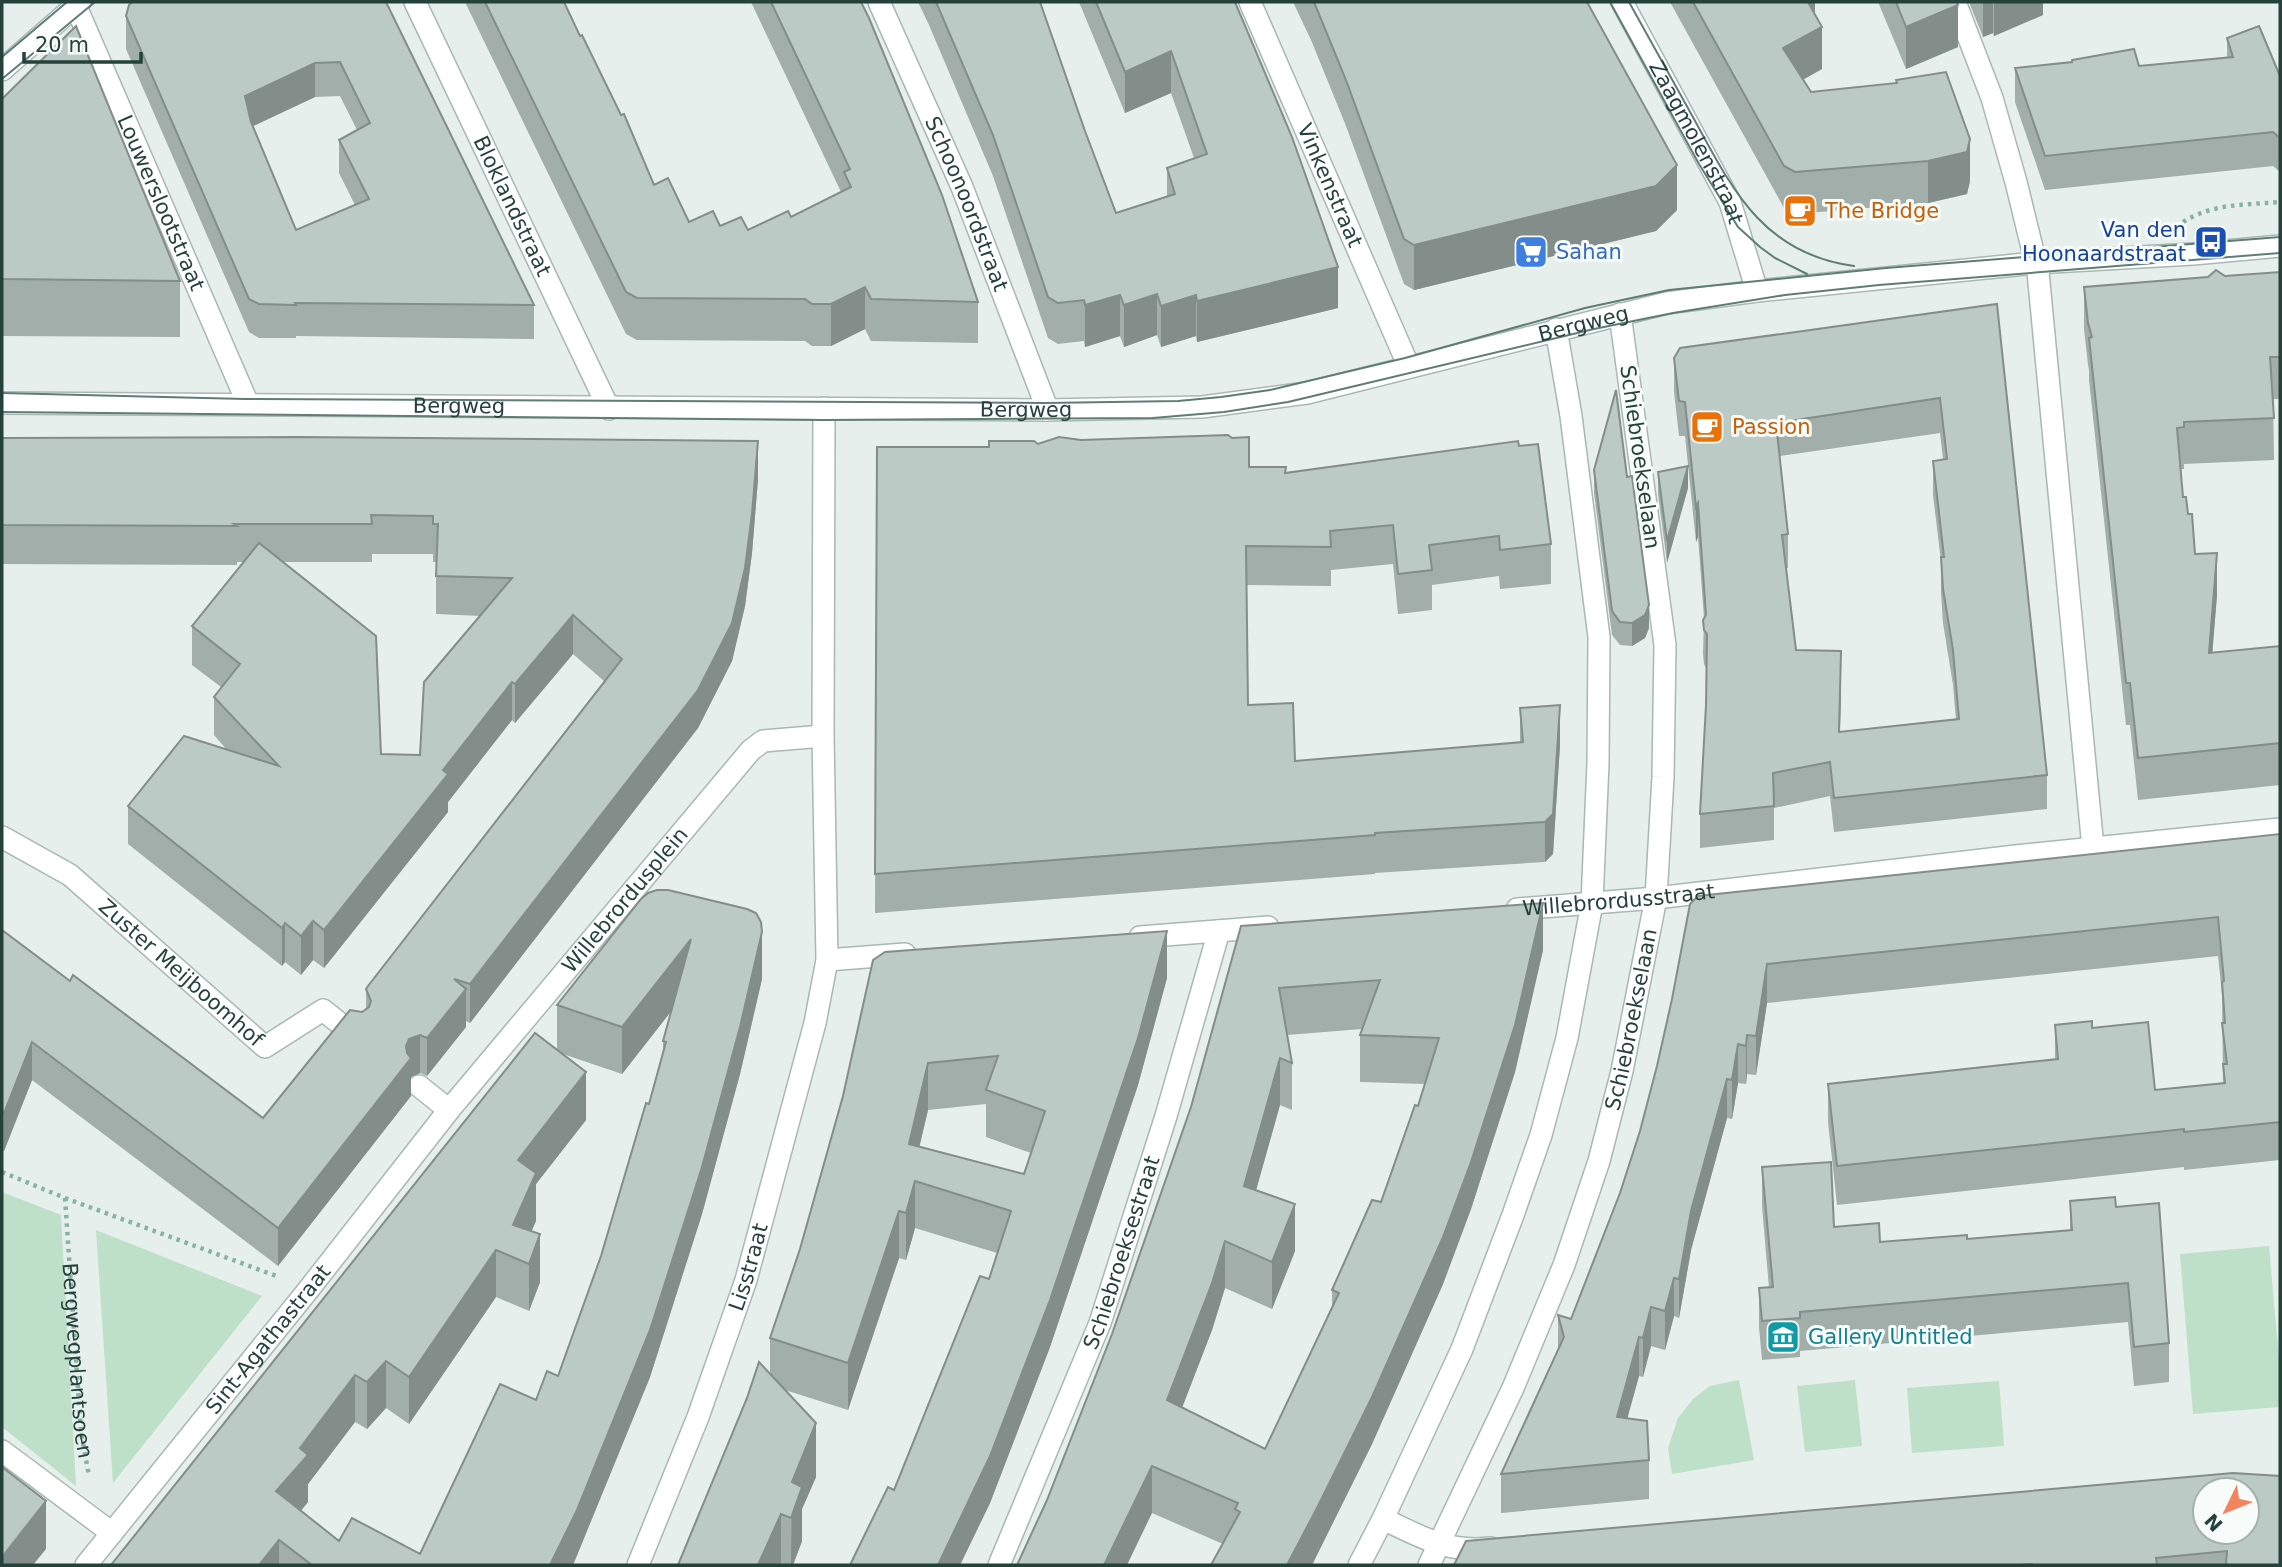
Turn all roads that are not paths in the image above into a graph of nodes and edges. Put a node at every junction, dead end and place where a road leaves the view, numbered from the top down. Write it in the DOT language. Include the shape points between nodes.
graph roads {
  1 [pos="415,2"];
  2 [pos="879,2"];
  3 [pos="1250,2"];
  4 [pos="1622,2"];
  5 [pos="1955,2"];
  6 [pos="76,3"];
  7 [pos="2,70"];
  8 [pos="2280,246"];
  9 [pos="2035,264"];
  10 [pos="1757,291"];
  11 [pos="1620,314"];
  12 [pos="1556,329"];
  13 [pos="1409,367"];
  14 [pos="2,403"];
  15 [pos="248,404"];
  16 [pos="824,408"];
  17 [pos="609,409"];
  18 [pos="1046,410"];
  19 [pos="823,736"];
  20 [pos="2280,829"];
  21 [pos="2,837"];
  22 [pos="2093,848"];
  23 [pos="1656,898"];
  24 [pos="1592,903"];
  25 [pos="1496,910"];
  26 [pos="1288,926"];
  27 [pos="1219,931"];
  28 [pos="1124,938"];
  29 [pos="922,953"];
  30 [pos="827,960"];
  31 [pos="358,1038"];
  32 [pos="419,1086"];
  33 [pos="449,1110"];
  34 [pos="2,1451"];
  35 [pos="1383,1520"];
  36 [pos="105,1527"];
  37 [pos="1440,1545"];
  38 [pos="1514,1546"];
  39 [pos="86,1565"];
  40 [pos="638,1565"];
  41 [pos="999,1565"];
  42 [pos="1360,1565"];
  43 [pos="1429,1565"];
  1 -- 17 [label="street, Bloklandstraat"];
  2 -- 18 [label="street, Schoonoordstraat" via="962,187"];
  3 -- 13 [label="street, Vinkenstraat"];
  4 -- 10 [label="street, Zaagmolenstraat" via="1730,202"];
  5 -- 9 [label="street" via="1992,98"];
  6 -- 7 [label="street"];
  6 -- 15 [label="street, Louwerslootstraat"];
  8 -- 9 [label="street, Bergweg"];
  9 -- 10 [label="street, Bergweg"];
  9 -- 22 [label="street"];
  10 -- 11 [label="street, Bergweg"];
  11 -- 12 [label="street, Bergweg"];
  11 -- 23 [label="street, Schiebroekselaan" via="1665,645"];
  12 -- 13 [label="street, Bergweg"];
  12 -- 24 [label="street" via="1599,637"];
  13 -- 18 [label="street, Bergweg" via="1307,393 1202,407"];
  14 -- 15 [label="street, Bergweg"];
  15 -- 17 [label="street, Bergweg"];
  16 -- 17 [label="street, Bergweg"];
  16 -- 18 [label="street, Bergweg"];
  16 -- 19 [label="street"];
  19 -- 30 [label="street"];
  19 -- 33 [label="street, Willebrordusplein" via="763,741 751,750"];
  20 -- 22 [label="street, Willebrordusstraat"];
  21 -- 31 [label="street, Zuster Meijboomhof" via="70,875 264,1047 323,1010"];
  22 -- 23 [label="street, Willebrordusstraat"];
  23 -- 24 [label="street, Willebrordusstraat"];
  23 -- 37 [label="street, Schiebroekselaan" via="1599,1161 1564,1265"];
  24 -- 25 [label="street, Willebrordusstraat"];
  24 -- 35 [label="street" via="1567,1038 1537,1146 1462,1349"];
  26 -- 27 [label="street"];
  27 -- 28 [label="street"];
  27 -- 41 [label="street, Schiebroeksestraat" via="1100,1322"];
  29 -- 30 [label="street"];
  30 -- 40 [label="street, Lisstraat" via="815,1023 746,1280 698,1417"];
  32 -- 33 [label="street"];
  33 -- 36 [label="street, Sint-Agathastraat" via="309,1289"];
  34 -- 36 [label="street"];
  35 -- 37 [label="street"];
  35 -- 42 [label="street"];
  36 -- 39 [label="street, Sint-Agathastraat"];
  37 -- 38 [label="street" via="1469,1550"];
  37 -- 43 [label="street, Schiebroekselaan"];
}
